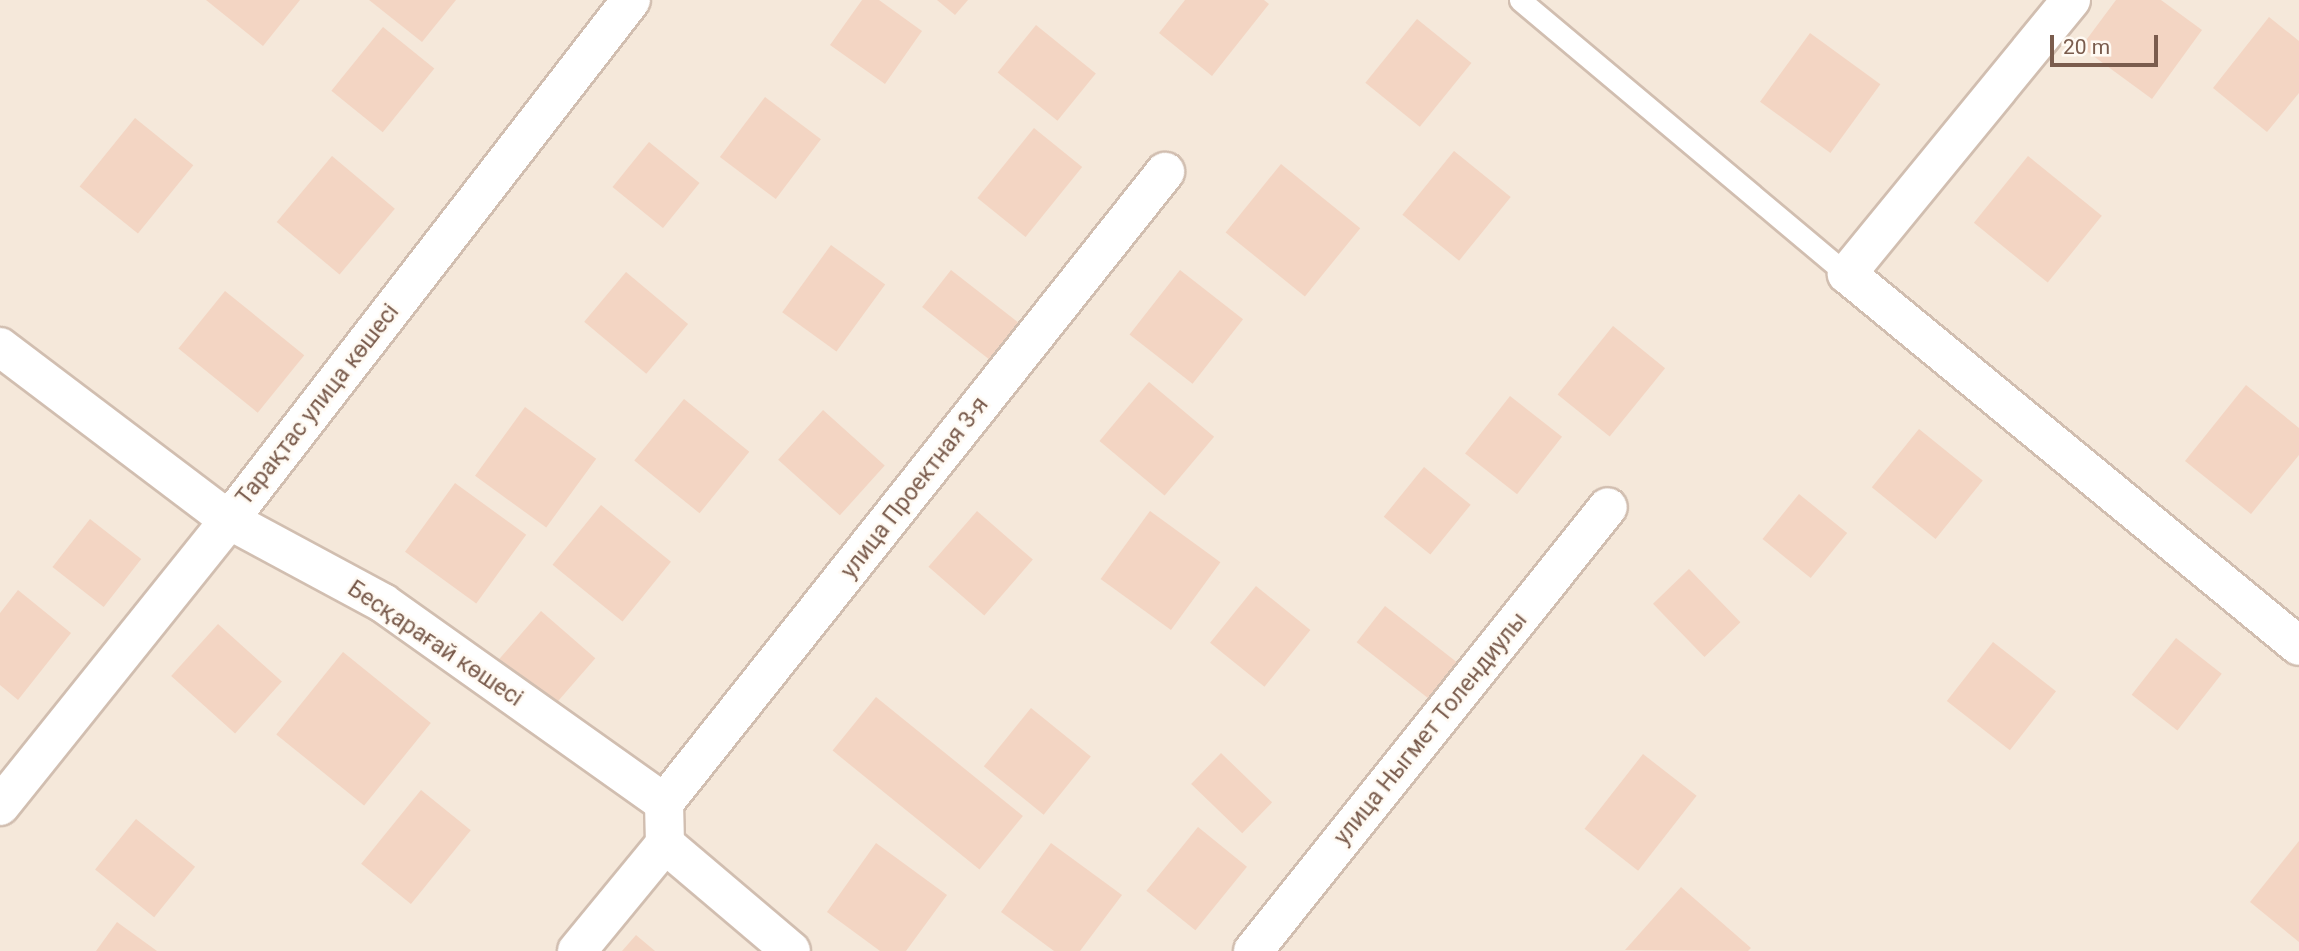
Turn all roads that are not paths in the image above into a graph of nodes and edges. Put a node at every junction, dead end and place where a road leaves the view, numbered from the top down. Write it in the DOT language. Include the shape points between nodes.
graph roads {
  1 [pos="631,0"];
  2 [pos="1520,0"];
  3 [pos="2071,0"];
  4 [pos="1165,172"];
  5 [pos="1847,274"];
  6 [pos="0,347"];
  7 [pos="1608,507"];
  8 [pos="229,520"];
  9 [pos="2299,646"];
  10 [pos="664,803"];
  11 [pos="0,806"];
  12 [pos="665,844"];
  13 [pos="577,951"];
  14 [pos="792,951"];
  15 [pos="1253,951"];
  1 -- 8 [label="street, Тарақтас улица көшесі"];
  2 -- 5 [label="lane"];
  3 -- 5 [label="street"];
  4 -- 10 [label="street, улица Проектная 3-я"];
  5 -- 9 [label="street"];
  6 -- 8 [label="street, Бесқарағай көшесі"];
  7 -- 15 [label="street, улица Ныгмет Толендиулы"];
  8 -- 10 [label="street, Бесқарағай көшесі" via="383,603"];
  8 -- 11 [label="street, Тарақтас улица көшесі"];
  10 -- 12 [label="street"];
  12 -- 13 [label="street"];
  12 -- 14 [label="street"];
}
